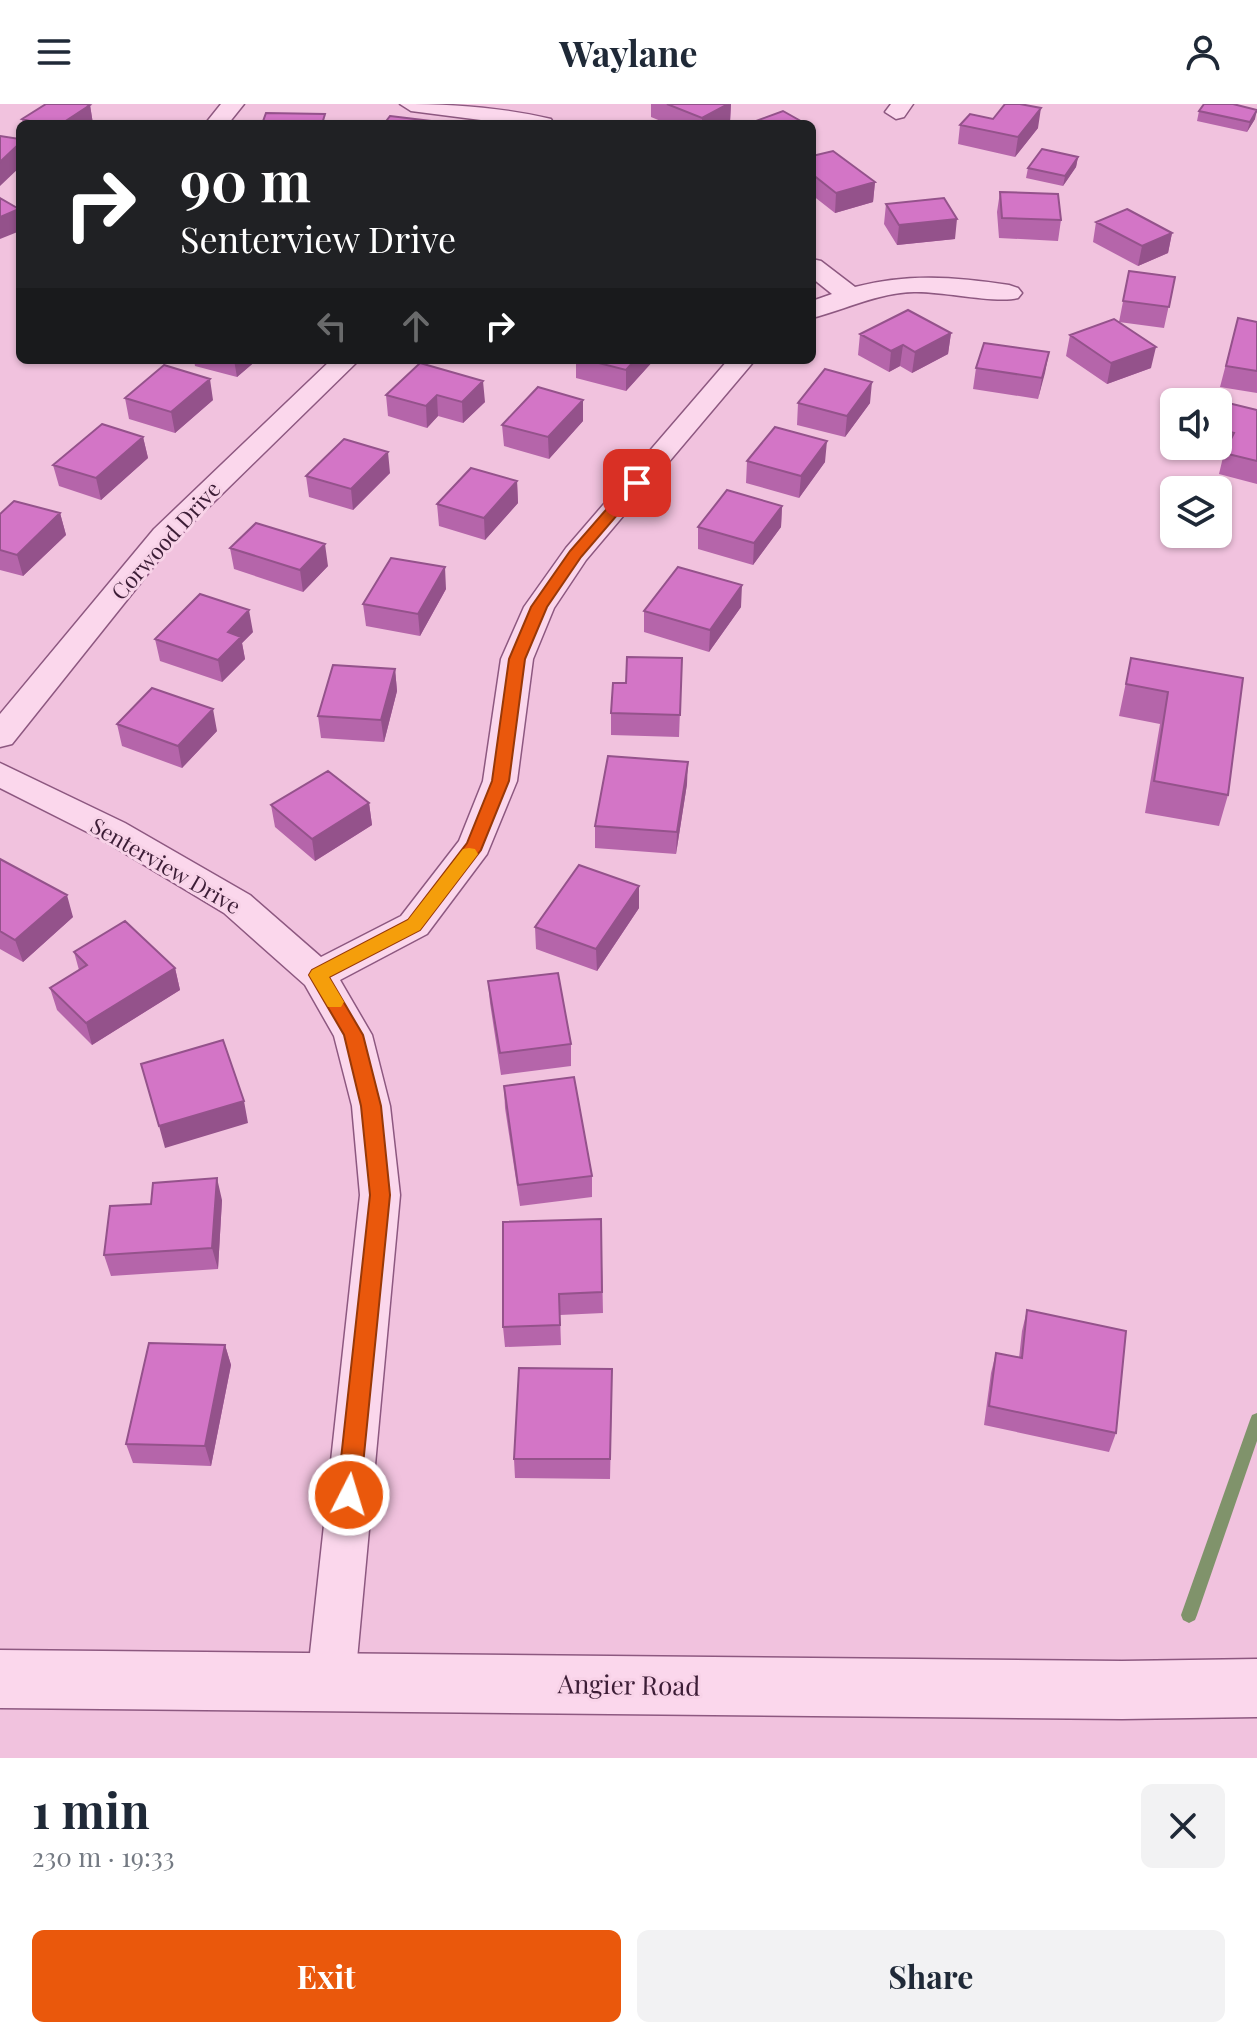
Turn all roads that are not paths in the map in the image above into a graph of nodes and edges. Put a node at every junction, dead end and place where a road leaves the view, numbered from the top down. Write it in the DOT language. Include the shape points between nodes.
graph roads {
  1 [pos="233,104"];
  2 [pos="411,104"];
  3 [pos="219,120"];
  4 [pos="525,120"];
  5 [pos="816,269"];
  6 [pos="1009,293"];
  7 [pos="850,295"];
  8 [pos="816,308"];
  9 [pos="342,364"];
  10 [pos="739,364"];
  11 [pos="0,736"];
  12 [pos="0,774"];
  13 [pos="318,975"];
  14 [pos="0,1679"];
  15 [pos="331,1681"];
  16 [pos="1257,1688"];
  1 -- 3 [label="street"];
  2 -- 4 [label="street"];
  5 -- 7 [label="street"];
  6 -- 7 [label="street" via="947,282 911,282"];
  7 -- 8 [label="street"];
  9 -- 11 [label="street, Corwood Drive" via="164,535"];
  10 -- 13 [label="street" via="576,554 539,607 517,659 500,781 475,845 414,925"];
  12 -- 13 [label="street, Senterview Drive" via="113,831 237,904"];
  13 -- 15 [label="street, Senterview Drive" via="353,1035 371,1106 380,1195"];
  14 -- 15 [label="street, Angier Road"];
  15 -- 16 [label="street, Angier Road"];
}
